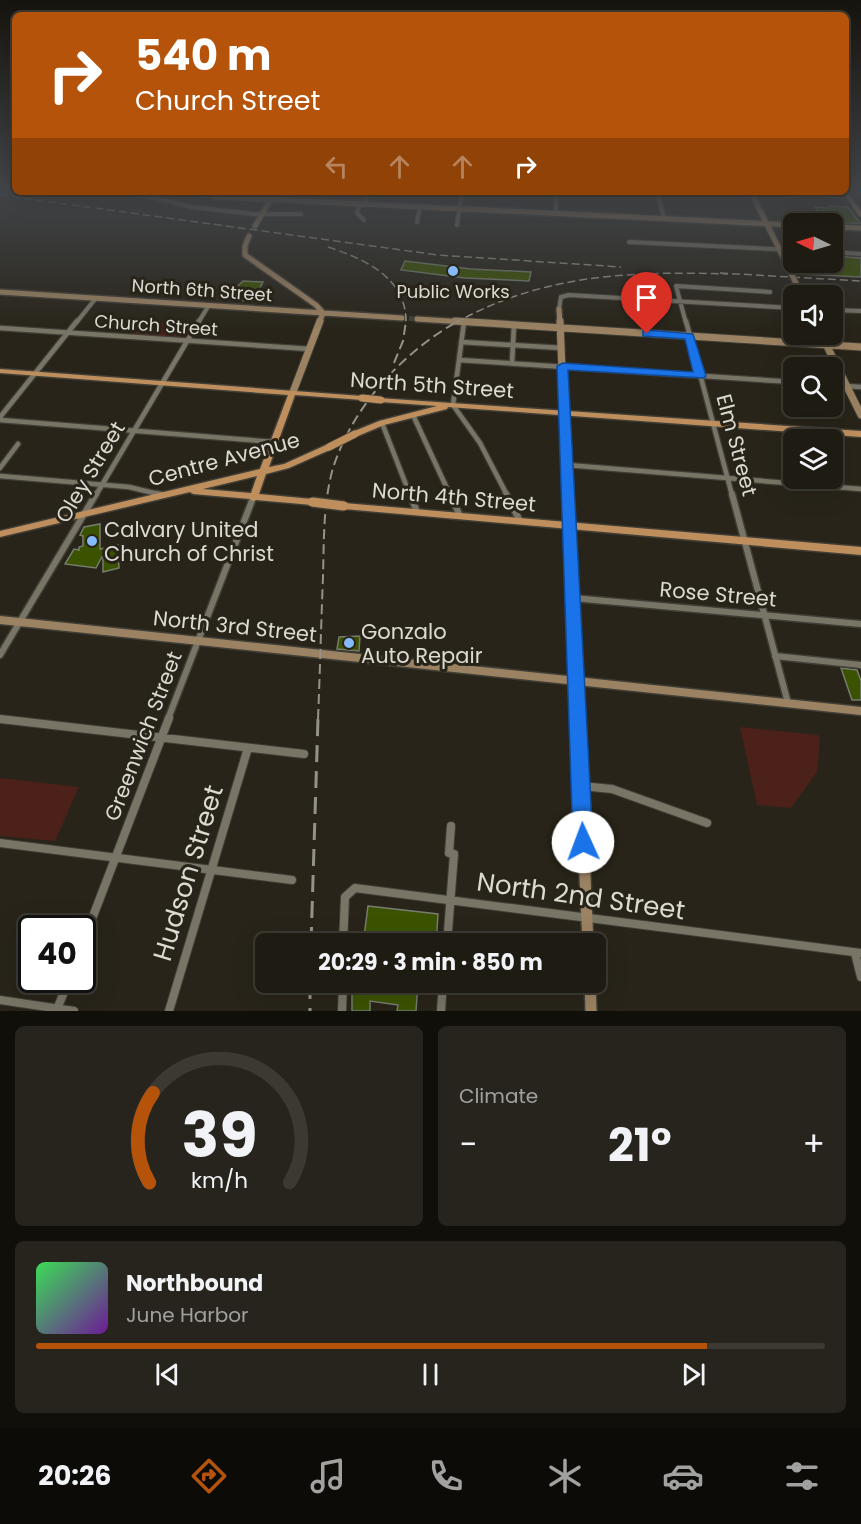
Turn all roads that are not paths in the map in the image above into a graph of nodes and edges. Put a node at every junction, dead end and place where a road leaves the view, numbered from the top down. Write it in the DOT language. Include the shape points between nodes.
graph roads {
  1 [pos="249,237"];
  2 [pos="773,237"];
  3 [pos="629,242"];
  4 [pos="779,249"];
  5 [pos="783,249"];
  6 [pos="843,253"];
  7 [pos="861,254"];
  8 [pos="797,285"];
  9 [pos="0,292"];
  10 [pos="770,292"];
  11 [pos="96,298"];
  12 [pos="680,302"];
  13 [pos="208,305"];
  14 [pos="783,307"];
  15 [pos="559,309"];
  16 [pos="843,310"];
  17 [pos="861,311"];
  18 [pos="323,313"];
  19 [pos="402,318"];
  20 [pos="417,319"];
  21 [pos="464,322"];
  22 [pos="514,325"];
  23 [pos="0,328"];
  24 [pos="561,328"];
  25 [pos="68,333"];
  26 [pos="690,336"];
  27 [pos="187,341"];
  28 [pos="461,342"];
  29 [pos="783,342"];
  30 [pos="513,345"];
  31 [pos="826,345"];
  32 [pos="861,347"];
  33 [pos="562,348"];
  34 [pos="310,349"];
  35 [pos="459,360"];
  36 [pos="512,363"];
  37 [pos="563,366"];
  38 [pos="0,371"];
  39 [pos="35,373"];
  40 [pos="700,376"];
  41 [pos="783,381"];
  42 [pos="162,383"];
  43 [pos="843,386"];
  44 [pos="847,386"];
  45 [pos="861,387"];
  46 [pos="293,392"];
  47 [pos="453,405"];
  48 [pos="565,412"];
  49 [pos="413,415"];
  50 [pos="861,415"];
  51 [pos="0,418"];
  52 [pos="381,423"];
  53 [pos="713,424"];
  54 [pos="134,431"];
  55 [pos="861,434"];
  56 [pos="274,442"];
  57 [pos="18,444"];
  58 [pos="567,465"];
  59 [pos="0,468"];
  60 [pos="263,471"];
  61 [pos="0,476"];
  62 [pos="727,478"];
  63 [pos="102,485"];
  64 [pos="861,489"];
  65 [pos="187,490"];
  66 [pos="162,495"];
  67 [pos="253,498"];
  68 [pos="417,512"];
  69 [pos="84,514"];
  70 [pos="460,516"];
  71 [pos="520,521"];
  72 [pos="570,525"];
  73 [pos="0,534"];
  74 [pos="744,540"];
  75 [pos="861,551"];
  76 [pos="573,597"];
  77 [pos="764,614"];
  78 [pos="0,620"];
  79 [pos="20,622"];
  80 [pos="861,624"];
  81 [pos="199,640"];
  82 [pos="0,655"];
  83 [pos="775,656"];
  84 [pos="861,664"];
  85 [pos="576,681"];
  86 [pos="788,703"];
  87 [pos="861,711"];
  88 [pos="0,719"];
  89 [pos="162,738"];
  90 [pos="248,748"];
  91 [pos="304,754"];
  92 [pos="581,786"];
  93 [pos="708,823"];
  94 [pos="451,826"];
  95 [pos="0,843"];
  96 [pos="116,857"];
  97 [pos="212,870"];
  98 [pos="292,880"];
  99 [pos="450,899"];
  100 [pos="94,915"];
  101 [pos="587,918"];
  102 [pos="343,933"];
  103 [pos="448,933"];
  104 [pos="588,933"];
  105 [pos="858,953"];
  106 [pos="861,977"];
  107 [pos="64,993"];
  108 [pos="343,993"];
  109 [pos="442,993"];
  110 [pos="590,993"];
  111 [pos="0,1000"];
  112 [pos="57,1010"];
  113 [pos="74,1011"];
  114 [pos="169,1011"];
  115 [pos="342,1011"];
  116 [pos="441,1011"];
  117 [pos="591,1011"];
  1 -- 18 [label="street" via="245,255"];
  2 -- 4 [label="street"];
  3 -- 4 [label="street"];
  4 -- 5 [label="street"];
  4 -- 8 [label="street"];
  6 -- 7 [label="street"];
  9 -- 11 [label="street, North 6th Street"];
  10 -- 12 [label="street" via="676,286"];
  11 -- 13 [label="street, North 6th Street"];
  11 -- 25 [label="street"];
  12 -- 14 [label="street"];
  12 -- 15 [label="street" via="568,295 561,297"];
  12 -- 26 [label="street, Elm Street"];
  13 -- 18 [label="street, North 6th Street"];
  13 -- 27 [label="street, Oley Street"];
  15 -- 24 [label="street"];
  16 -- 17 [label="street"];
  18 -- 19 [label="street, North 6th Street"];
  18 -- 34 [label="street, Greenwich Street"];
  20 -- 21 [label="street"];
  21 -- 22 [label="street"];
  21 -- 28 [label="street"];
  22 -- 24 [label="street"];
  22 -- 30 [label="street"];
  23 -- 25 [label="street, Church Street"];
  24 -- 26 [label="street"];
  24 -- 33 [label="street"];
  25 -- 27 [label="street, Church Street"];
  25 -- 39 [label="street"];
  26 -- 29 [label="street"];
  26 -- 40 [label="street, Elm Street"];
  27 -- 34 [label="street, Church Street"];
  27 -- 42 [label="street, Oley Street"];
  28 -- 30 [label="street"];
  28 -- 35 [label="street"];
  30 -- 33 [label="street"];
  30 -- 36 [label="street"];
  31 -- 32 [label="street"];
  31 -- 44 [label="street"];
  33 -- 37 [label="street"];
  34 -- 46 [label="street, Greenwich Street"];
  35 -- 36 [label="street"];
  35 -- 47 [label="street"];
  36 -- 37 [label="street"];
  37 -- 40 [label="street"];
  37 -- 48 [label="street"];
  38 -- 39 [label="main road, North 5th Street"];
  39 -- 42 [label="main road, North 5th Street"];
  39 -- 51 [label="street"];
  40 -- 41 [label="street"];
  40 -- 53 [label="street, Elm Street"];
  42 -- 46 [label="main road, North 5th Street"];
  42 -- 54 [label="street, Oley Street"];
  43 -- 44 [label="street"];
  44 -- 45 [label="street"];
  44 -- 50 [label="street"];
  46 -- 47 [label="main road, North 5th Street, bridge"];
  46 -- 56 [label="main road, Greenwich Street"];
  47 -- 48 [label="main road, North 5th Street"];
  47 -- 49 [label="main road, Centre Avenue"];
  47 -- 71 [label="street" via="476,437"];
  48 -- 53 [label="main road, North 5th Street"];
  48 -- 58 [label="street"];
  49 -- 52 [label="main road, Centre Avenue"];
  49 -- 70 [label="street"];
  51 -- 54 [label="street"];
  52 -- 60 [label="main road, Centre Avenue, bridge" via="296,463"];
  52 -- 68 [label="street"];
  53 -- 55 [label="main road, North 5th Street"];
  53 -- 62 [label="street, Elm Street"];
  54 -- 56 [label="street"];
  54 -- 63 [label="street, Oley Street"];
  56 -- 60 [label="main road, Greenwich Street"];
  57 -- 59 [label="street"];
  58 -- 62 [label="street"];
  58 -- 72 [label="street"];
  60 -- 65 [label="main road, Centre Avenue"];
  60 -- 67 [label="main road, Greenwich Street"];
  61 -- 63 [label="street"];
  62 -- 64 [label="street"];
  62 -- 74 [label="street, Elm Street"];
  63 -- 66 [label="street"];
  63 -- 69 [label="street, Oley Street"];
  65 -- 66 [label="main road, Centre Avenue"];
  65 -- 67 [label="main road, North 4th Street"];
  66 -- 69 [label="main road, Centre Avenue"];
  67 -- 68 [label="main road, North 4th Street, bridge"];
  67 -- 81 [label="street, Greenwich Street"];
  68 -- 70 [label="main road, North 4th Street"];
  69 -- 73 [label="main road, Centre Avenue"];
  69 -- 79 [label="street, Oley Street"];
  70 -- 71 [label="main road, North 4th Street"];
  71 -- 72 [label="main road, North 4th Street"];
  72 -- 74 [label="main road, North 4th Street"];
  72 -- 76 [label="street"];
  74 -- 75 [label="main road, North 4th Street"];
  74 -- 77 [label="street, Elm Street"];
  76 -- 77 [label="street, Rose Street"];
  76 -- 85 [label="street"];
  77 -- 80 [label="street, Rose Street"];
  77 -- 83 [label="street, Elm Street"];
  78 -- 79 [label="street, North 3rd Street"];
  79 -- 81 [label="street, North 3rd Street"];
  79 -- 82 [label="street, Oley Street"];
  81 -- 85 [label="street, North 3rd Street"];
  81 -- 89 [label="street, Greenwich Street"];
  83 -- 84 [label="street"];
  83 -- 86 [label="street, Elm Street"];
  85 -- 86 [label="street, North 3rd Street"];
  85 -- 92 [label="street"];
  86 -- 87 [label="street, North 3rd Street"];
  88 -- 89 [label="street"];
  89 -- 90 [label="street"];
  89 -- 96 [label="street, Greenwich Street"];
  90 -- 91 [label="street"];
  90 -- 97 [label="street, Hudson Street"];
  92 -- 93 [label="street" via="612,789"];
  92 -- 101 [label="street"];
  94 -- 99 [label="street" via="449,854 454,854"];
  95 -- 96 [label="street"];
  96 -- 97 [label="street"];
  96 -- 100 [label="street, Greenwich Street"];
  97 -- 98 [label="street"];
  97 -- 114 [label="street, Hudson Street"];
  99 -- 101 [label="street, North 2nd Street"];
  99 -- 102 [label="street, North 2nd Street" via="355,888 345,897"];
  99 -- 103 [label="street"];
  101 -- 104 [label="street"];
  101 -- 105 [label="street, North 2nd Street"];
  105 -- 106 [label="street"];
  107 -- 112 [label="street"];
  108 -- 115 [label="street"];
  109 -- 116 [label="street"];
  110 -- 117 [label="street"];
  111 -- 112 [label="street"];
  112 -- 113 [label="street"];
}
